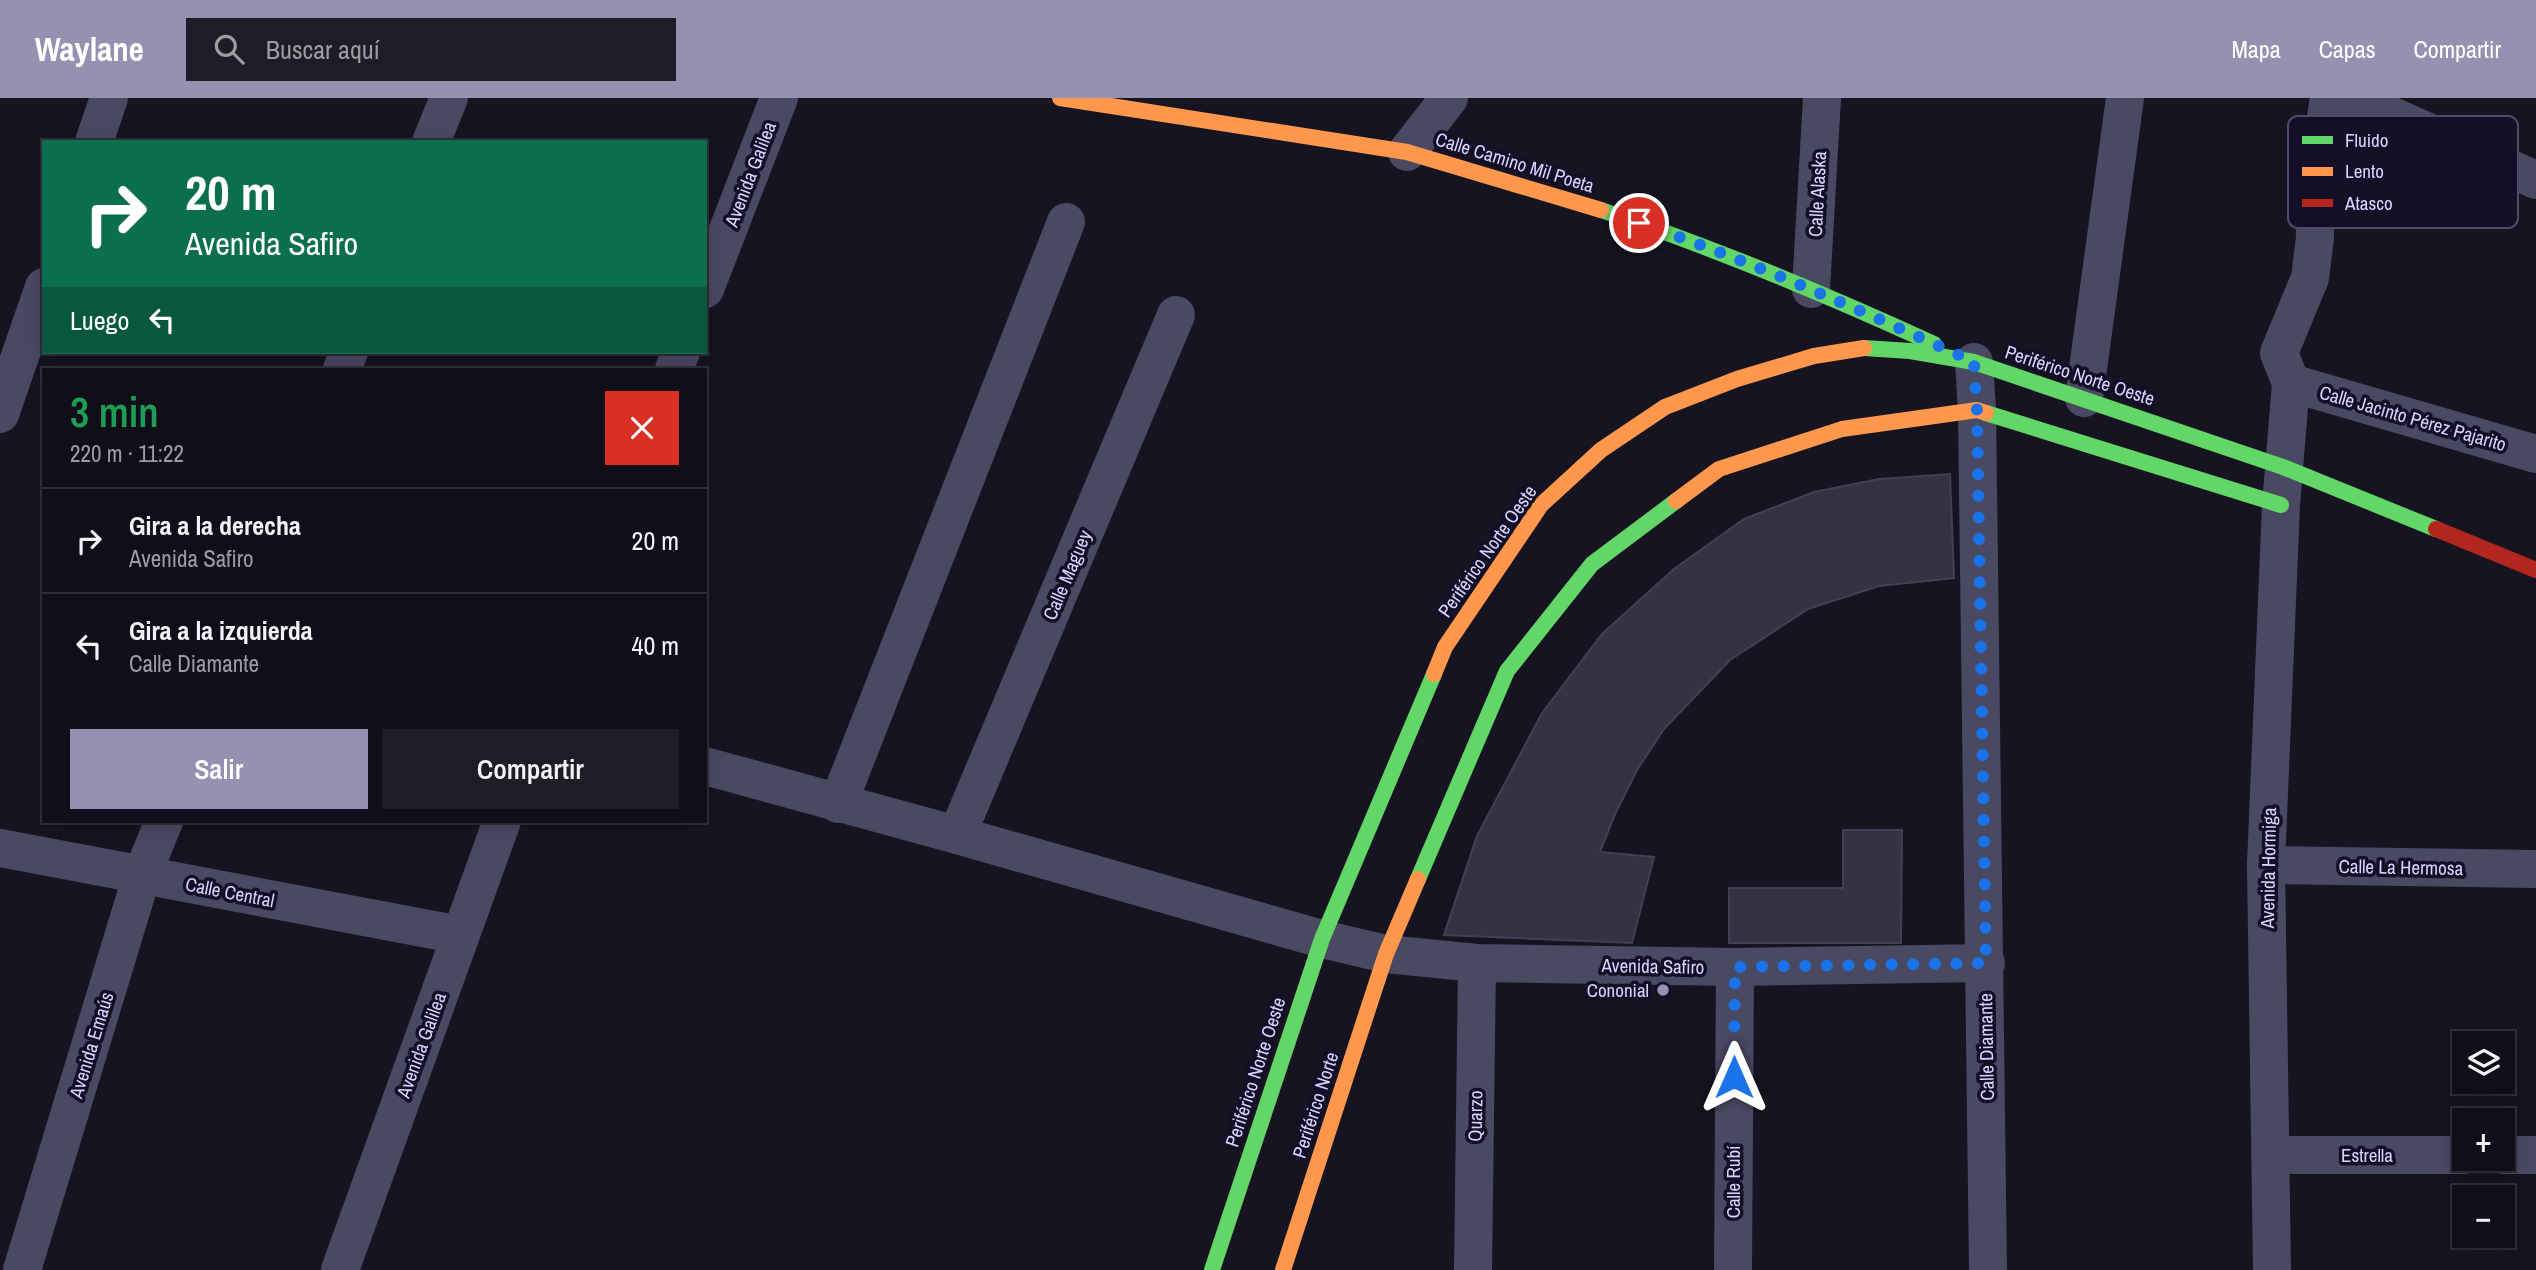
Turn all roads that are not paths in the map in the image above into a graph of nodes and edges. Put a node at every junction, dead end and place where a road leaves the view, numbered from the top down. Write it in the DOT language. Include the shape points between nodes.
graph roads {
  1 [pos="109,98"];
  2 [pos="449,98"];
  3 [pos="779,98"];
  4 [pos="1060,98"];
  5 [pos="1449,98"];
  6 [pos="1822,98"];
  7 [pos="2125,98"];
  8 [pos="2329,98"];
  9 [pos="2353,98"];
  10 [pos="2326,116"];
  11 [pos="2393,116"];
  12 [pos="95,140"];
  13 [pos="432,140"];
  14 [pos="1407,152"];
  15 [pos="2518,172"];
  16 [pos="2536,180"];
  17 [pos="1066,222"];
  18 [pos="2315,228"];
  19 [pos="707,284"];
  20 [pos="1811,289"];
  21 [pos="42,293"];
  22 [pos="1176,315"];
  23 [pos="1974,362"];
  24 [pos="2291,383"];
  25 [pos="2084,398"];
  26 [pos="1977,411"];
  27 [pos="0,414"];
  28 [pos="2536,453"];
  29 [pos="2283,467"];
  30 [pos="2281,505"];
  31 [pos="2536,570"];
  32 [pos="707,767"];
  33 [pos="838,804"];
  34 [pos="162,823"];
  35 [pos="501,823"];
  36 [pos="957,835"];
  37 [pos="0,848"];
  38 [pos="2266,865"];
  39 [pos="2536,869"];
  40 [pos="142,875"];
  41 [pos="460,935"];
  42 [pos="1322,939"];
  43 [pos="1386,954"];
  44 [pos="1477,962"];
  45 [pos="1986,963"];
  46 [pos="1735,967"];
  47 [pos="2270,1155"];
  48 [pos="2452,1155"];
  49 [pos="2515,1155"];
  50 [pos="2536,1155"];
  51 [pos="22,1270"];
  52 [pos="340,1270"];
  53 [pos="1212,1270"];
  54 [pos="1283,1270"];
  55 [pos="1473,1270"];
  56 [pos="1732,1270"];
  57 [pos="1989,1270"];
  58 [pos="2272,1270"];
  1 -- 12 [label="street"];
  2 -- 13 [label="street"];
  3 -- 19 [label="street, Avenida Galilea"];
  4 -- 14 [label="main road, Calle Camino Mil Poeta"];
  5 -- 14 [label="street"];
  6 -- 20 [label="street, Calle Alaska"];
  7 -- 25 [label="street"];
  8 -- 10 [label="street"];
  9 -- 11 [label="street"];
  14 -- 20 [label="main road, Calle Camino Mil Poeta" via="1690,240"];
  15 -- 16 [label="street"];
  17 -- 33 [label="street"];
  18 -- 24 [label="street" via="2310,278 2279,353"];
  20 -- 23 [label="main road, Calle Camino Mil Poeta"];
  21 -- 27 [label="street"];
  22 -- 36 [label="street, Calle Maguey"];
  23 -- 25 [label="main road, Periférico Norte Oeste"];
  23 -- 26 [label="street, Calle Diamante"];
  23 -- 42 [label="main road, Periférico Norte Oeste" via="1867,348 1814,356 1665,407 1601,450 1541,505 1445,647"];
  24 -- 28 [label="street, Calle Jacinto Pérez Pajarito"];
  24 -- 29 [label="street, Avenida Hormiga"];
  25 -- 29 [label="main road, Periférico Norte Oeste"];
  26 -- 30 [label="main road"];
  26 -- 43 [label="main road, Periférico Norte" via="1842,429 1719,469 1592,564 1507,671"];
  26 -- 45 [label="street, Calle Diamante"];
  29 -- 30 [label="street, Avenida Hormiga"];
  29 -- 31 [label="main road, Periférico Norte Oeste"];
  30 -- 38 [label="street, Avenida Hormiga"];
  32 -- 33 [label="street, Avenida Safiro"];
  33 -- 36 [label="street, Avenida Safiro"];
  34 -- 40 [label="street, Avenida Emaús"];
  35 -- 41 [label="street, Avenida Galilea"];
  36 -- 42 [label="street, Avenida Safiro"];
  37 -- 40 [label="street, Calle Central"];
  38 -- 39 [label="street, Calle La Hermosa"];
  38 -- 47 [label="street, Avenida Hormiga"];
  40 -- 41 [label="street, Calle Central"];
  40 -- 51 [label="street, Avenida Emaús"];
  41 -- 52 [label="street, Avenida Galilea"];
  42 -- 43 [label="street, Avenida Safiro"];
  42 -- 53 [label="main road, Periférico Norte Oeste"];
  43 -- 44 [label="street, Avenida Safiro"];
  43 -- 54 [label="main road, Periférico Norte"];
  44 -- 46 [label="street, Avenida Safiro"];
  44 -- 55 [label="street, Quarzo"];
  45 -- 46 [label="street, Avenida Safiro"];
  45 -- 57 [label="street, Calle Diamante"];
  46 -- 56 [label="street, Calle Rubí"];
  47 -- 48 [label="street, Estrella"];
  47 -- 58 [label="street, Avenida Hormiga"];
  49 -- 50 [label="street"];
}
